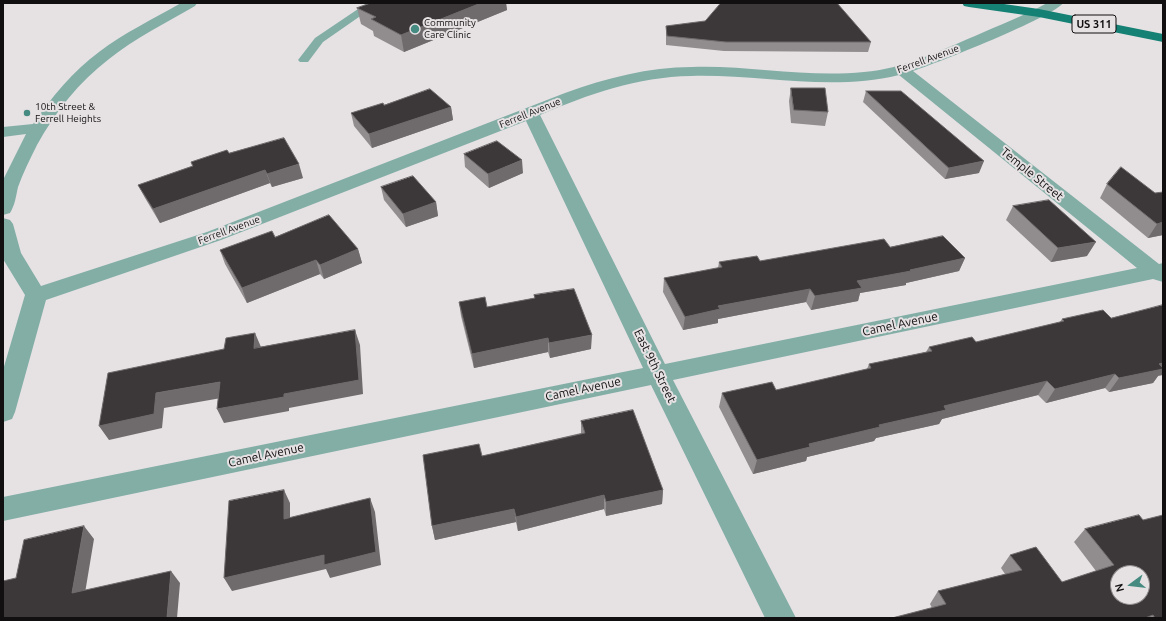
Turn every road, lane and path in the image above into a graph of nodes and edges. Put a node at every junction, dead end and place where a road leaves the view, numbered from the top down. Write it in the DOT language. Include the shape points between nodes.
graph roads {
  1 [pos="190,3"];
  2 [pos="374,3"];
  3 [pos="969,3"];
  4 [pos="1056,3"];
  5 [pos="1039,13"];
  6 [pos="1163,38"];
  7 [pos="304,60"];
  8 [pos="902,70"];
  9 [pos="531,113"];
  10 [pos="38,128"];
  11 [pos="3,132"];
  12 [pos="3,210"];
  13 [pos="3,224"];
  14 [pos="1160,272"];
  15 [pos="36,295"];
  16 [pos="658,374"];
  17 [pos="3,412"];
  18 [pos="3,509"];
  19 [pos="781,618"];
  1 -- 10 [label="street" via="120,44 88,68"];
  2 -- 7 [label="lane" via="319,40"];
  3 -- 5 [label="main road, US 311"];
  4 -- 5 [label="street, Ferrell Avenue"];
  5 -- 6 [label="main road, US 311"];
  5 -- 8 [label="street, Ferrell Avenue" via="929,61"];
  8 -- 9 [label="street, Ferrell Avenue" via="840,80 732,72 665,72 611,82"];
  8 -- 14 [label="street, Temple Street"];
  9 -- 15 [label="street, Ferrell Avenue" via="214,236"];
  9 -- 16 [label="street, East 9th Street"];
  10 -- 11 [label="street"];
  10 -- 12 [label="street" via="7,190"];
  13 -- 15 [label="street" via="4,238 17,267"];
  14 -- 16 [label="street, Camel Avenue"];
  15 -- 17 [label="street"];
  16 -- 18 [label="street, Camel Avenue"];
  16 -- 19 [label="street, East 9th Street"];
}
